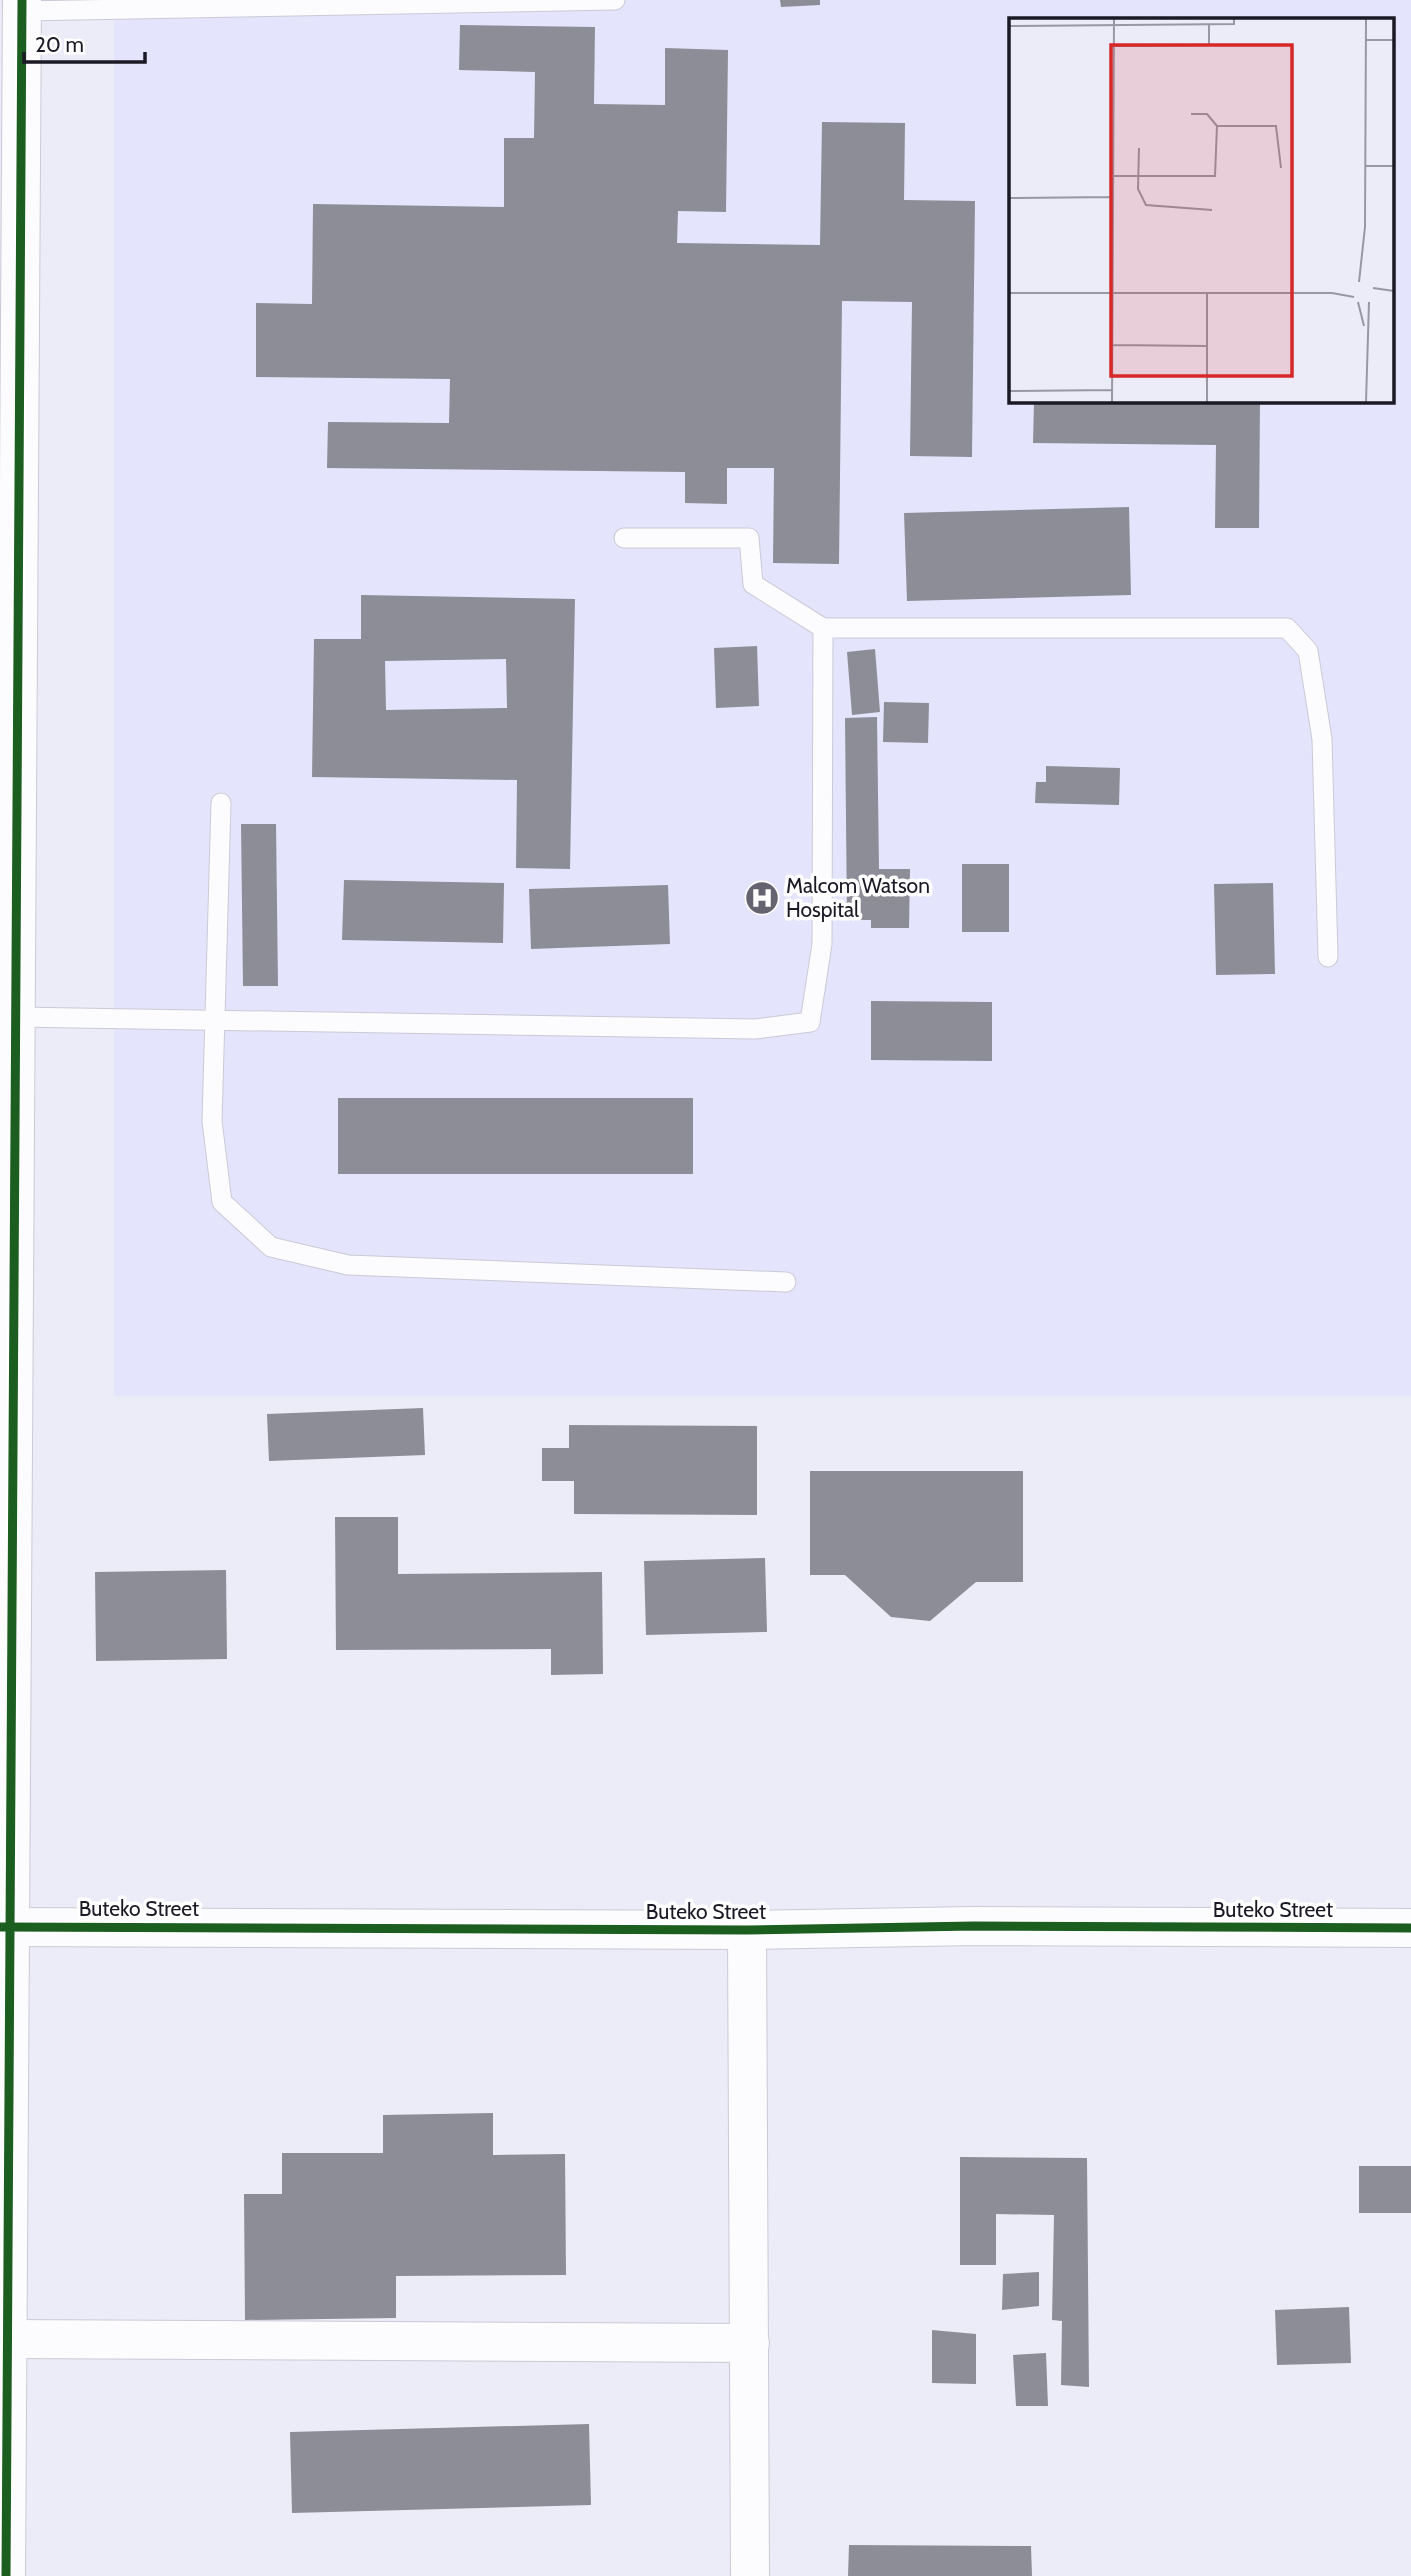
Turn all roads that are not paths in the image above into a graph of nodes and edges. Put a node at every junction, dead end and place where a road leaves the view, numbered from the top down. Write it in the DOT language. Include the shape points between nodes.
graph roads {
  1 [pos="538,0"];
  2 [pos="615,0"];
  3 [pos="22,6"];
  4 [pos="624,538"];
  5 [pos="823,628"];
  6 [pos="221,803"];
  7 [pos="1328,957"];
  8 [pos="16,1017"];
  9 [pos="213,1021"];
  10 [pos="7,1185"];
  11 [pos="786,1282"];
  12 [pos="5,1926"];
  13 [pos="1411,1928"];
  14 [pos="747,1930"];
  15 [pos="8,2339"];
  16 [pos="750,2343"];
  17 [pos="6,2576"];
  18 [pos="750,2576"];
  1 -- 2 [label="lane"];
  1 -- 3 [label="lane"];
  3 -- 8 [label="street"];
  4 -- 5 [label="lane" via="749,538 753,584"];
  5 -- 7 [label="lane" via="1287,628 1308,650 1322,739"];
  5 -- 9 [label="lane" via="822,944 810,1022 755,1029"];
  6 -- 9 [label="lane"];
  8 -- 9 [label="lane"];
  8 -- 10 [label="street"];
  9 -- 11 [label="lane" via="212,1121 222,1202 271,1247 348,1265"];
  10 -- 12 [label="street"];
  12 -- 14 [label="street, Buteko Street"];
  12 -- 15 [label="street"];
  13 -- 14 [label="street, Buteko Street"];
  14 -- 16 [label="street"];
  15 -- 16 [label="street"];
  15 -- 17 [label="street"];
  16 -- 18 [label="street"];
}
